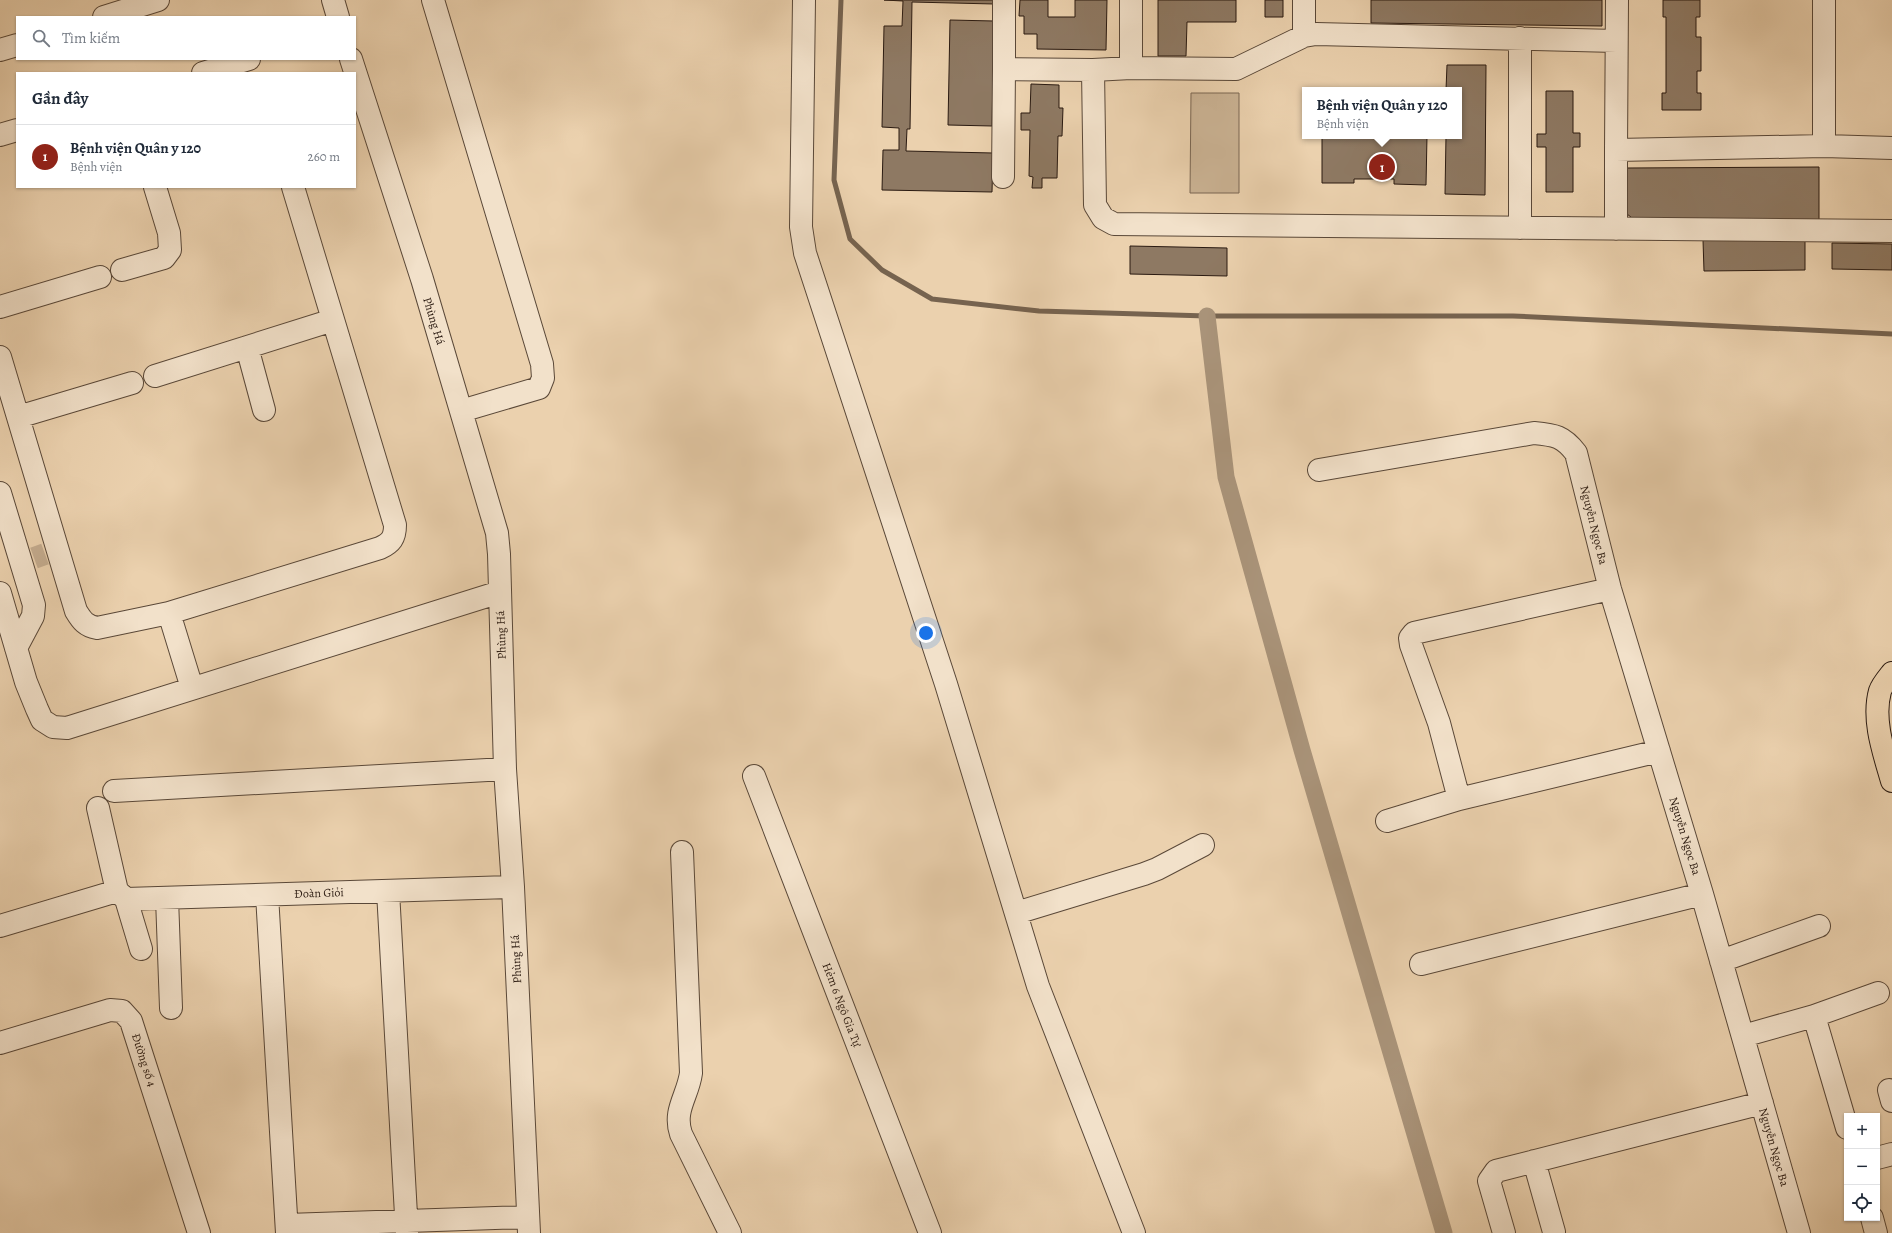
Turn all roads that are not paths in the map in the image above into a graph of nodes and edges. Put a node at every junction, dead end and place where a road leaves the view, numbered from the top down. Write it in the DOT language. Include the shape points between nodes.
graph roads {
  1 [pos="158,0"];
  2 [pos="333,0"];
  3 [pos="433,0"];
  4 [pos="804,0"];
  5 [pos="1004,0"];
  6 [pos="1131,0"];
  7 [pos="1304,0"];
  8 [pos="1617,0"];
  9 [pos="1824,0"];
  10 [pos="107,16"];
  11 [pos="338,16"];
  12 [pos="1304,36"];
  13 [pos="1520,38"];
  14 [pos="1616,41"];
  15 [pos="16,45"];
  16 [pos="0,50"];
  17 [pos="246,60"];
  18 [pos="351,60"];
  19 [pos="1131,68"];
  20 [pos="1004,69"];
  21 [pos="1093,70"];
  22 [pos="206,72"];
  23 [pos="355,72"];
  24 [pos="356,74"];
  25 [pos="16,130"];
  26 [pos="0,135"];
  27 [pos="1824,146"];
  28 [pos="1892,148"];
  29 [pos="1616,150"];
  30 [pos="1003,178"];
  31 [pos="155,188"];
  32 [pos="293,188"];
  33 [pos="1520,228"];
  34 [pos="1616,229"];
  35 [pos="1892,231"];
  36 [pos="122,270"];
  37 [pos="100,277"];
  38 [pos="0,307"];
  39 [pos="333,320"];
  40 [pos="246,347"];
  41 [pos="0,357"];
  42 [pos="155,376"];
  43 [pos="132,383"];
  44 [pos="264,410"];
  45 [pos="461,411"];
  46 [pos="18,417"];
  47 [pos="1319,470"];
  48 [pos="0,493"];
  49 [pos="40,556"];
  50 [pos="1610,589"];
  51 [pos="500,592"];
  52 [pos="0,593"];
  53 [pos="169,613"];
  54 [pos="16,648"];
  55 [pos="1892,673"];
  56 [pos="192,688"];
  57 [pos="1659,751"];
  58 [pos="504,769"];
  59 [pos="754,776"];
  60 [pos="1892,781"];
  61 [pos="114,791"];
  62 [pos="1459,799"];
  63 [pos="98,808"];
  64 [pos="1387,821"];
  65 [pos="1203,845"];
  66 [pos="682,852"];
  67 [pos="1115,875"];
  68 [pos="513,887"];
  69 [pos="388,891"];
  70 [pos="1702,894"];
  71 [pos="122,895"];
  72 [pos="267,895"];
  73 [pos="167,898"];
  74 [pos="1023,911"];
  75 [pos="0,926"];
  76 [pos="1819,926"];
  77 [pos="141,949"];
  78 [pos="1721,961"];
  79 [pos="1421,964"];
  80 [pos="1878,993"];
  81 [pos="171,1008"];
  82 [pos="1814,1016"];
  83 [pos="1743,1036"];
  84 [pos="0,1043"];
  85 [pos="1762,1103"];
  86 [pos="1844,1118"];
  87 [pos="1892,1154"];
  88 [pos="1880,1157"];
  89 [pos="1534,1161"];
  90 [pos="1873,1221"];
  91 [pos="528,1225"];
  92 [pos="407,1226"];
  93 [pos="287,1229"];
  94 [pos="1554,1232"];
  95 [pos="199,1233"];
  96 [pos="730,1233"];
  97 [pos="930,1233"];
  98 [pos="1134,1233"];
  99 [pos="1504,1233"];
  100 [pos="1799,1233"];
  101 [pos="1876,1233"];
  1 -- 10 [label="street"];
  2 -- 11 [label="street"];
  3 -- 45 [label="street" via="542,364 544,378 539,388"];
  4 -- 74 [label="street" via="801,227 805,253"];
  5 -- 20 [label="street"];
  6 -- 19 [label="street"];
  7 -- 12 [label="street"];
  8 -- 14 [label="street"];
  9 -- 27 [label="street"];
  12 -- 13 [label="street" via="1316,34"];
  12 -- 19 [label="street" via="1236,69"];
  13 -- 14 [label="street"];
  13 -- 33 [label="street"];
  14 -- 29 [label="street"];
  15 -- 16 [label="street"];
  17 -- 22 [label="street"];
  18 -- 23 [label="street, Phùng Há"];
  19 -- 21 [label="street"];
  20 -- 21 [label="street"];
  20 -- 30 [label="street"];
  21 -- 33 [label="street" via="1096,205 1102,218 1114,224"];
  24 -- 45 [label="street, Phùng Há" via="422,279"];
  25 -- 26 [label="street"];
  27 -- 28 [label="street"];
  27 -- 29 [label="street"];
  29 -- 34 [label="street"];
  31 -- 36 [label="street" via="169,233 170,250 164,258"];
  32 -- 39 [label="street"];
  33 -- 34 [label="street"];
  34 -- 35 [label="street"];
  37 -- 38 [label="street"];
  39 -- 40 [label="street"];
  39 -- 53 [label="street" via="395,525 395,534 390,543"];
  40 -- 42 [label="street"];
  40 -- 44 [label="street"];
  41 -- 46 [label="street"];
  43 -- 46 [label="street"];
  45 -- 51 [label="street, Phùng Há" via="497,533"];
  46 -- 49 [label="street"];
  47 -- 50 [label="street, Nguyễn Ngọc Ba" via="1534,433 1552,434 1567,441 1576,453"];
  48 -- 49 [label="street"];
  49 -- 53 [label="street" via="87,626 97,628"];
  49 -- 54 [label="street" via="33,616"];
  50 -- 57 [label="street, Nguyễn Ngọc Ba"];
  50 -- 62 [label="street" via="1414,633 1410,638 1439,723"];
  51 -- 56 [label="street"];
  51 -- 58 [label="street, Phùng Há"];
  52 -- 54 [label="street"];
  53 -- 56 [label="street"];
  54 -- 56 [label="street" via="42,720 53,726 67,728"];
  55 -- 60 [label="highway" via="1880,690 1878,712 1879,730"];
  57 -- 62 [label="street"];
  57 -- 70 [label="street, Nguyễn Ngọc Ba"];
  58 -- 61 [label="street"];
  58 -- 68 [label="street, Phùng Há"];
  59 -- 97 [label="street, Hẻm 6 Ngô Gia Tự"];
  62 -- 64 [label="street"];
  63 -- 71 [label="street"];
  65 -- 74 [label="street" via="1151,872"];
  66 -- 96 [label="street" via="691,1073 677,1123"];
  67 -- 74 [label="street" via="1041,896"];
  68 -- 69 [label="street, Đoàn Giỏi"];
  68 -- 91 [label="street, Phùng Há"];
  69 -- 72 [label="street, Đoàn Giỏi"];
  69 -- 92 [label="street"];
  70 -- 78 [label="street, Nguyễn Ngọc Ba"];
  70 -- 79 [label="street"];
  71 -- 73 [label="street, Đoàn Giỏi"];
  71 -- 75 [label="street, Đoàn Giỏi"];
  71 -- 77 [label="street"];
  72 -- 73 [label="street, Đoàn Giỏi"];
  72 -- 93 [label="street"];
  73 -- 81 [label="street"];
  74 -- 98 [label="street" via="1051,1023"];
  76 -- 78 [label="street"];
  78 -- 83 [label="street, Nguyễn Ngọc Ba"];
  80 -- 82 [label="street"];
  82 -- 83 [label="street"];
  82 -- 86 [label="street"];
  83 -- 85 [label="street, Nguyễn Ngọc Ba"];
  84 -- 95 [label="street, Đường số 4" via="110,1010 122,1011 131,1021"];
  85 -- 89 [label="street"];
  85 -- 100 [label="street, Nguyễn Ngọc Ba"];
  87 -- 88 [label="street"];
  89 -- 94 [label="street"];
  89 -- 99 [label="street" via="1496,1171 1489,1181"];
  90 -- 101 [label="street"];
  91 -- 92 [label="street"];
  92 -- 93 [label="street"];
}
